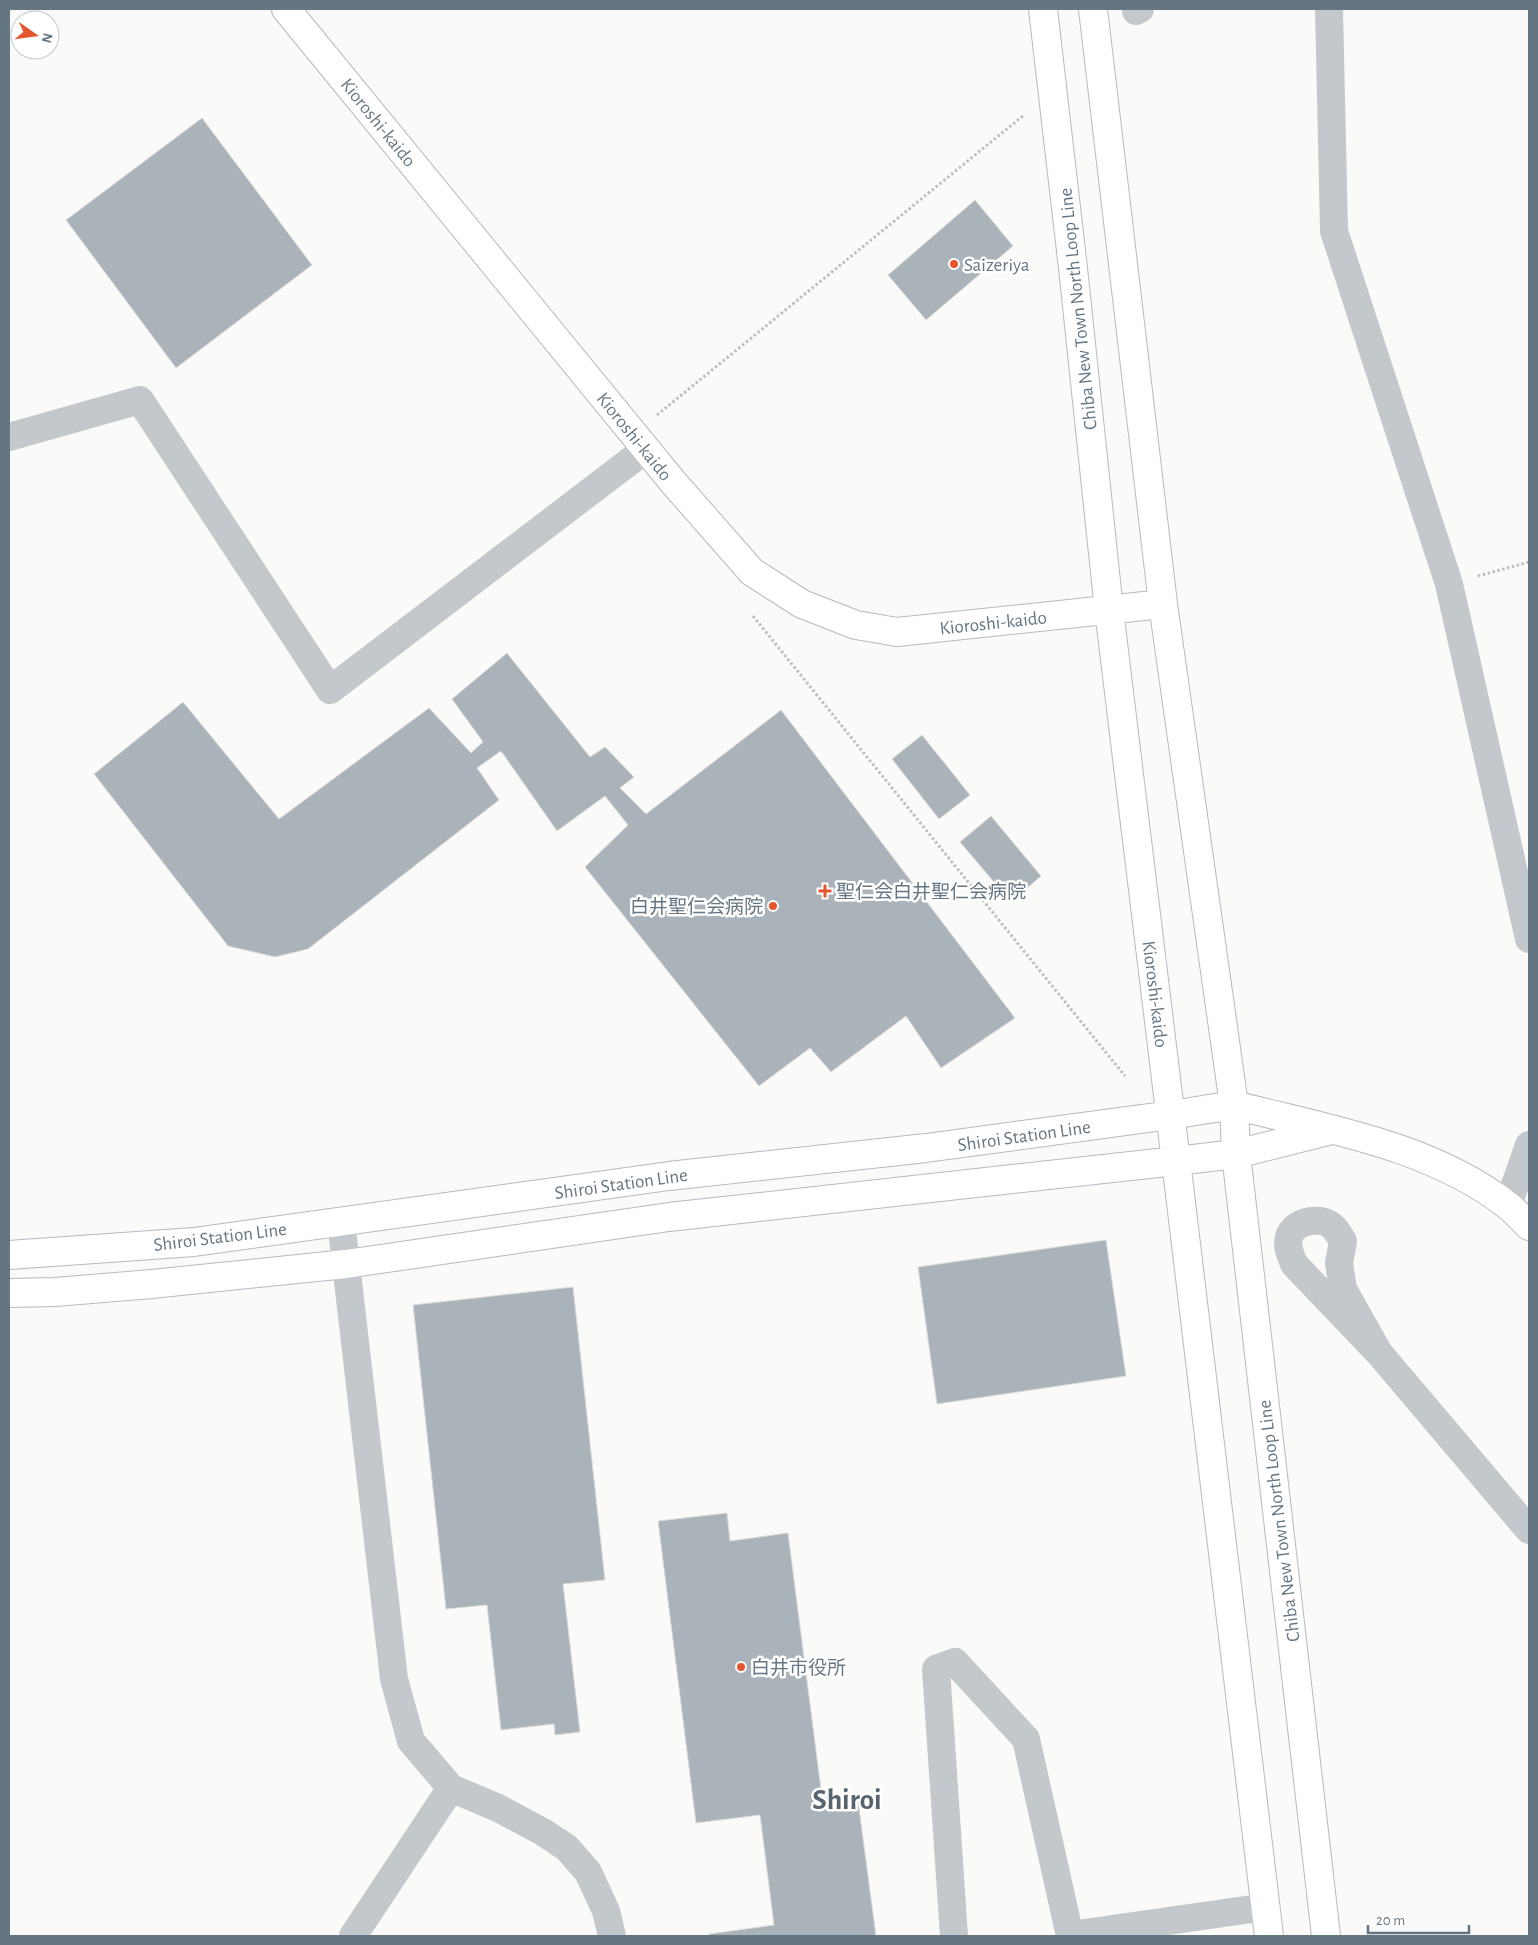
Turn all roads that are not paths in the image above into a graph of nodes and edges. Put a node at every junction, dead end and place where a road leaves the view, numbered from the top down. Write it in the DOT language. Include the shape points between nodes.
graph roads {
  1 [pos="286,9"];
  2 [pos="1043,9"];
  3 [pos="1093,9"];
  4 [pos="1329,9"];
  5 [pos="9,437"];
  6 [pos="640,441"];
  7 [pos="1163,604"];
  8 [pos="1109,610"];
  9 [pos="1529,939"];
  10 [pos="1234,1105"];
  11 [pos="1171,1115"];
  12 [pos="1332,1130"];
  13 [pos="1529,1145"];
  14 [pos="1236,1154"];
  15 [pos="1176,1161"];
  16 [pos="1508,1205"];
  17 [pos="341,1221"];
  18 [pos="1529,1226"];
  19 [pos="9,1255"];
  20 [pos="346,1264"];
  21 [pos="9,1294"];
  22 [pos="1379,1353"];
  23 [pos="1529,1530"];
  24 [pos="451,1788"];
  25 [pos="1266,1907"];
  26 [pos="1070,1935"];
  27 [pos="353,1936"];
  28 [pos="612,1936"];
  29 [pos="954,1936"];
  30 [pos="1269,1936"];
  31 [pos="1326,1936"];
  1 -- 6 [label="main road, Kioroshi-kaido"];
  2 -- 8 [label="main road, Chiba New Town North Loop Line"];
  3 -- 7 [label="main road"];
  4 -- 9 [label="street" via="1334,231 1449,584"];
  5 -- 6 [label="street" via="140,400 330,690"];
  6 -- 8 [label="main road, Kioroshi-kaido" via="752,572 802,604 856,625 897,632"];
  7 -- 8 [label="main road, Kioroshi-kaido"];
  7 -- 10 [label="main road"];
  8 -- 11 [label="main road, Kioroshi-kaido"];
  10 -- 11 [label="main road, Shiroi Station Line"];
  10 -- 12 [label="main road"];
  10 -- 14 [label="main road, Chiba New Town North Loop Line"];
  11 -- 15 [label="main road, Kioroshi-kaido"];
  11 -- 17 [label="main road, Shiroi Station Line" via="926,1148 669,1176"];
  12 -- 14 [label="main road"];
  12 -- 16 [label="main road" via="1425,1159 1469,1180"];
  13 -- 16 [label="street"];
  14 -- 15 [label="main road"];
  14 -- 31 [label="main road, Chiba New Town North Loop Line"];
  15 -- 20 [label="main road, Shiroi Station Line" via="669,1218"];
  15 -- 25 [label="main road"];
  16 -- 18 [label="main road"];
  17 -- 19 [label="main road, Shiroi Station Line" via="194,1242"];
  17 -- 20 [label="street"];
  20 -- 21 [label="main road, Shiroi Station Line" via="152,1284"];
  20 -- 24 [label="street" via="394,1679 411,1741"];
  22 -- 23 [label="street"];
  24 -- 27 [label="street"];
  24 -- 28 [label="street" via="505,1812 568,1848 588,1872 606,1911"];
  25 -- 26 [label="street"];
  25 -- 30 [label="main road"];
  26 -- 29 [label="street" via="1026,1739 955,1662 936,1669"];
}
